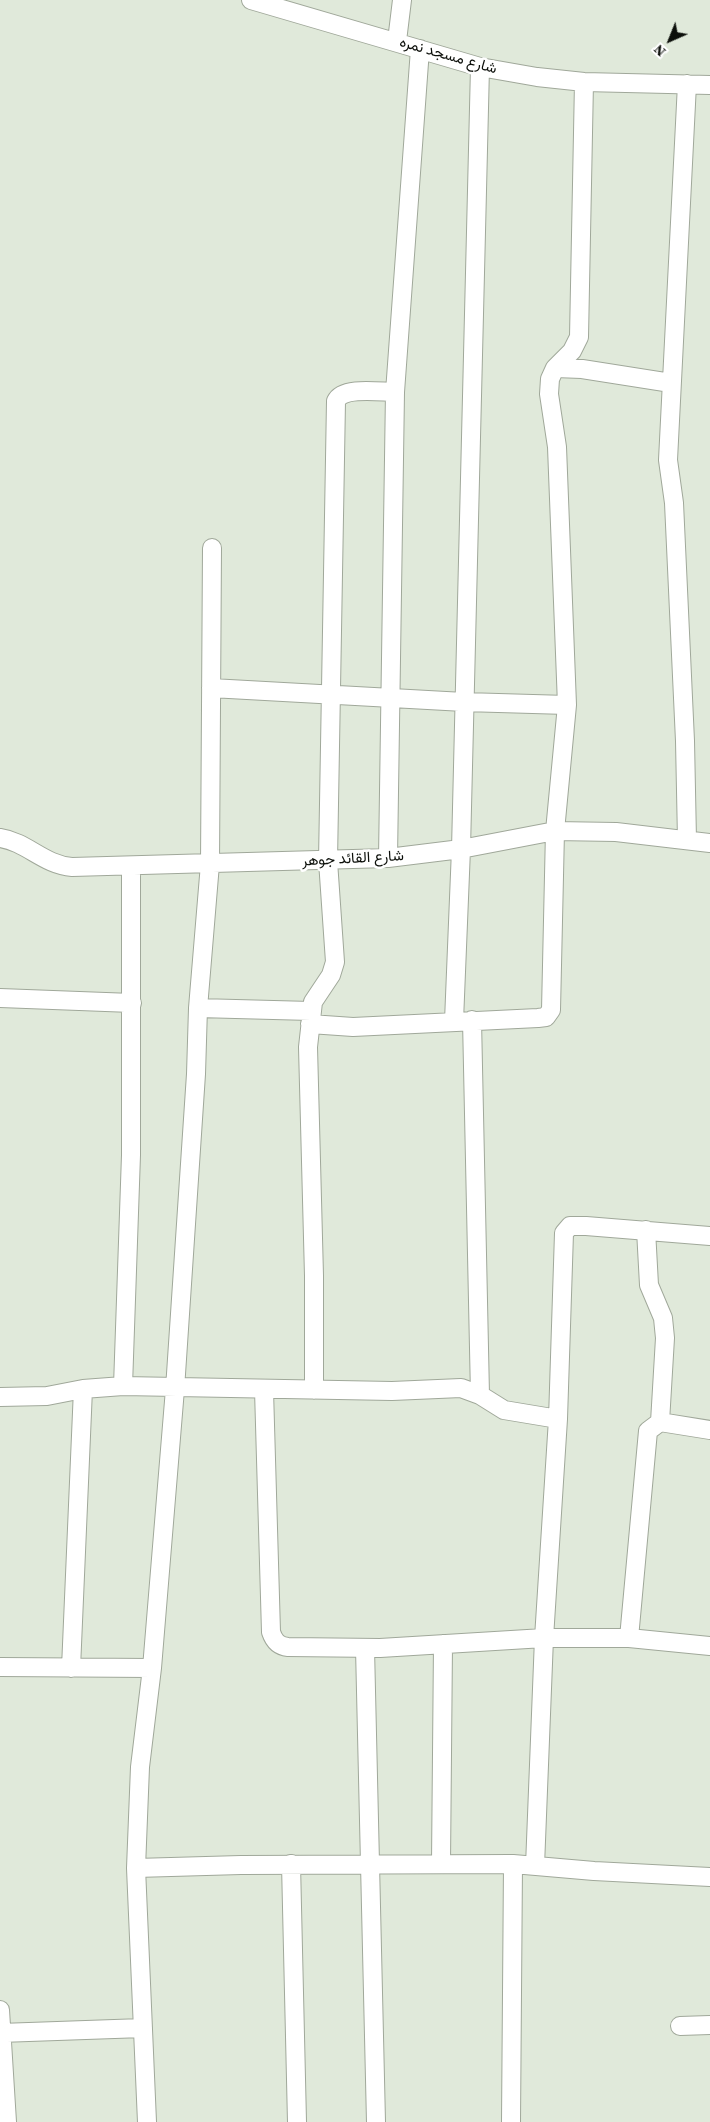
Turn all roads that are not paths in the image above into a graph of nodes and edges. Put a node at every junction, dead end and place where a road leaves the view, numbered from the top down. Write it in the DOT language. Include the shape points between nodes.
graph roads {
  1 [pos="251,0"];
  2 [pos="402,0"];
  3 [pos="397,41"];
  4 [pos="420,48"];
  5 [pos="480,68"];
  6 [pos="584,82"];
  7 [pos="687,84"];
  8 [pos="710,85"];
  9 [pos="556,368"];
  10 [pos="671,383"];
  11 [pos="394,392"];
  12 [pos="212,548"];
  13 [pos="211,688"];
  14 [pos="331,695"];
  15 [pos="391,698"];
  16 [pos="464,702"];
  17 [pos="567,705"];
  18 [pos="555,831"];
  19 [pos="0,838"];
  20 [pos="687,840"];
  21 [pos="710,843"];
  22 [pos="461,849"];
  23 [pos="388,858"];
  24 [pos="328,861"];
  25 [pos="210,864"];
  26 [pos="131,866"];
  27 [pos="0,998"];
  28 [pos="132,1003"];
  29 [pos="198,1008"];
  30 [pos="311,1018"];
  31 [pos="472,1020"];
  32 [pos="454,1021"];
  33 [pos="646,1230"];
  34 [pos="710,1236"];
  35 [pos="123,1386"];
  36 [pos="84,1389"];
  37 [pos="176,1389"];
  38 [pos="264,1390"];
  39 [pos="314,1390"];
  40 [pos="480,1395"];
  41 [pos="0,1397"];
  42 [pos="558,1419"];
  43 [pos="660,1422"];
  44 [pos="710,1430"];
  45 [pos="544,1638"];
  46 [pos="629,1638"];
  47 [pos="443,1644"];
  48 [pos="710,1646"];
  49 [pos="365,1648"];
  50 [pos="0,1667"];
  51 [pos="71,1668"];
  52 [pos="152,1668"];
  53 [pos="441,1863"];
  54 [pos="291,1864"];
  55 [pos="370,1864"];
  56 [pos="513,1864"];
  57 [pos="536,1866"];
  58 [pos="136,1868"];
  59 [pos="710,1877"];
  60 [pos="0,2010"];
  61 [pos="710,2025"];
  62 [pos="680,2026"];
  63 [pos="143,2028"];
  64 [pos="0,2033"];
  65 [pos="7,2122"];
  66 [pos="147,2122"];
  67 [pos="297,2122"];
  68 [pos="376,2122"];
  69 [pos="511,2122"];
  1 -- 3 [label="street, شارع مسجد نمره"];
  2 -- 3 [label="street"];
  3 -- 4 [label="street, شارع مسجد نمره"];
  4 -- 5 [label="street, شارع مسجد نمره"];
  4 -- 11 [label="street"];
  5 -- 6 [label="street, شارع مسجد نمره"];
  5 -- 16 [label="street"];
  6 -- 7 [label="street, شارع مسجد نمره"];
  6 -- 9 [label="street" via="580,337"];
  7 -- 8 [label="street, شارع مسجد نمره"];
  7 -- 10 [label="street"];
  9 -- 10 [label="street"];
  9 -- 17 [label="street" via="550,380 549,394 557,447"];
  10 -- 20 [label="street" via="668,460 674,503"];
  11 -- 14 [label="street" via="346,392 336,401"];
  11 -- 15 [label="street"];
  12 -- 13 [label="street"];
  13 -- 14 [label="street"];
  13 -- 25 [label="street"];
  14 -- 15 [label="street"];
  14 -- 24 [label="street"];
  15 -- 16 [label="street"];
  15 -- 23 [label="street"];
  16 -- 17 [label="street"];
  16 -- 22 [label="street"];
  17 -- 18 [label="street"];
  18 -- 20 [label="street, شارع القائد جوهر" via="616,832"];
  18 -- 22 [label="street, شارع القائد جوهر"];
  18 -- 31 [label="street" via="549,1014 538,1018"];
  19 -- 26 [label="street, شارع القائد جوهر" via="60,866"];
  20 -- 21 [label="street, شارع القائد جوهر"];
  22 -- 23 [label="street, شارع القائد جوهر"];
  22 -- 32 [label="street"];
  23 -- 24 [label="street, شارع القائد جوهر"];
  24 -- 25 [label="street, شارع القائد جوهر"];
  24 -- 30 [label="street" via="334,962 331,975 313,1002"];
  25 -- 26 [label="street, شارع القائد جوهر"];
  25 -- 29 [label="street"];
  26 -- 28 [label="street"];
  27 -- 28 [label="street"];
  28 -- 35 [label="street" via="131,1155"];
  29 -- 30 [label="street"];
  29 -- 37 [label="street"];
  30 -- 32 [label="street" via="353,1027"];
  30 -- 39 [label="street" via="308,1047 314,1247"];
  31 -- 32 [label="street"];
  31 -- 40 [label="street"];
  33 -- 34 [label="street"];
  33 -- 42 [label="street" via="570,1226 564,1233"];
  33 -- 43 [label="street" via="649,1284 663,1318 665,1338"];
  35 -- 36 [label="street"];
  35 -- 37 [label="street"];
  36 -- 41 [label="street" via="47,1396"];
  36 -- 51 [label="street"];
  37 -- 38 [label="street"];
  37 -- 52 [label="street"];
  38 -- 39 [label="street"];
  38 -- 49 [label="street" via="273,1639 288,1647"];
  39 -- 40 [label="street" via="461,1388"];
  40 -- 42 [label="street" via="504,1410"];
  42 -- 45 [label="street"];
  43 -- 44 [label="street"];
  43 -- 46 [label="street" via="648,1431 645,1444"];
  45 -- 46 [label="street"];
  45 -- 47 [label="street"];
  45 -- 57 [label="street"];
  46 -- 48 [label="street"];
  47 -- 49 [label="street"];
  47 -- 53 [label="street"];
  49 -- 55 [label="street"];
  50 -- 51 [label="street"];
  51 -- 52 [label="street"];
  52 -- 58 [label="street" via="140,1767"];
  53 -- 55 [label="street"];
  53 -- 56 [label="street"];
  54 -- 55 [label="street"];
  54 -- 58 [label="street"];
  54 -- 67 [label="street"];
  55 -- 68 [label="street"];
  56 -- 57 [label="street"];
  56 -- 69 [label="street"];
  57 -- 59 [label="street"];
  58 -- 63 [label="street"];
  60 -- 64 [label="street"];
  61 -- 62 [label="street"];
  63 -- 64 [label="street"];
  63 -- 66 [label="street"];
  64 -- 65 [label="street"];
}
